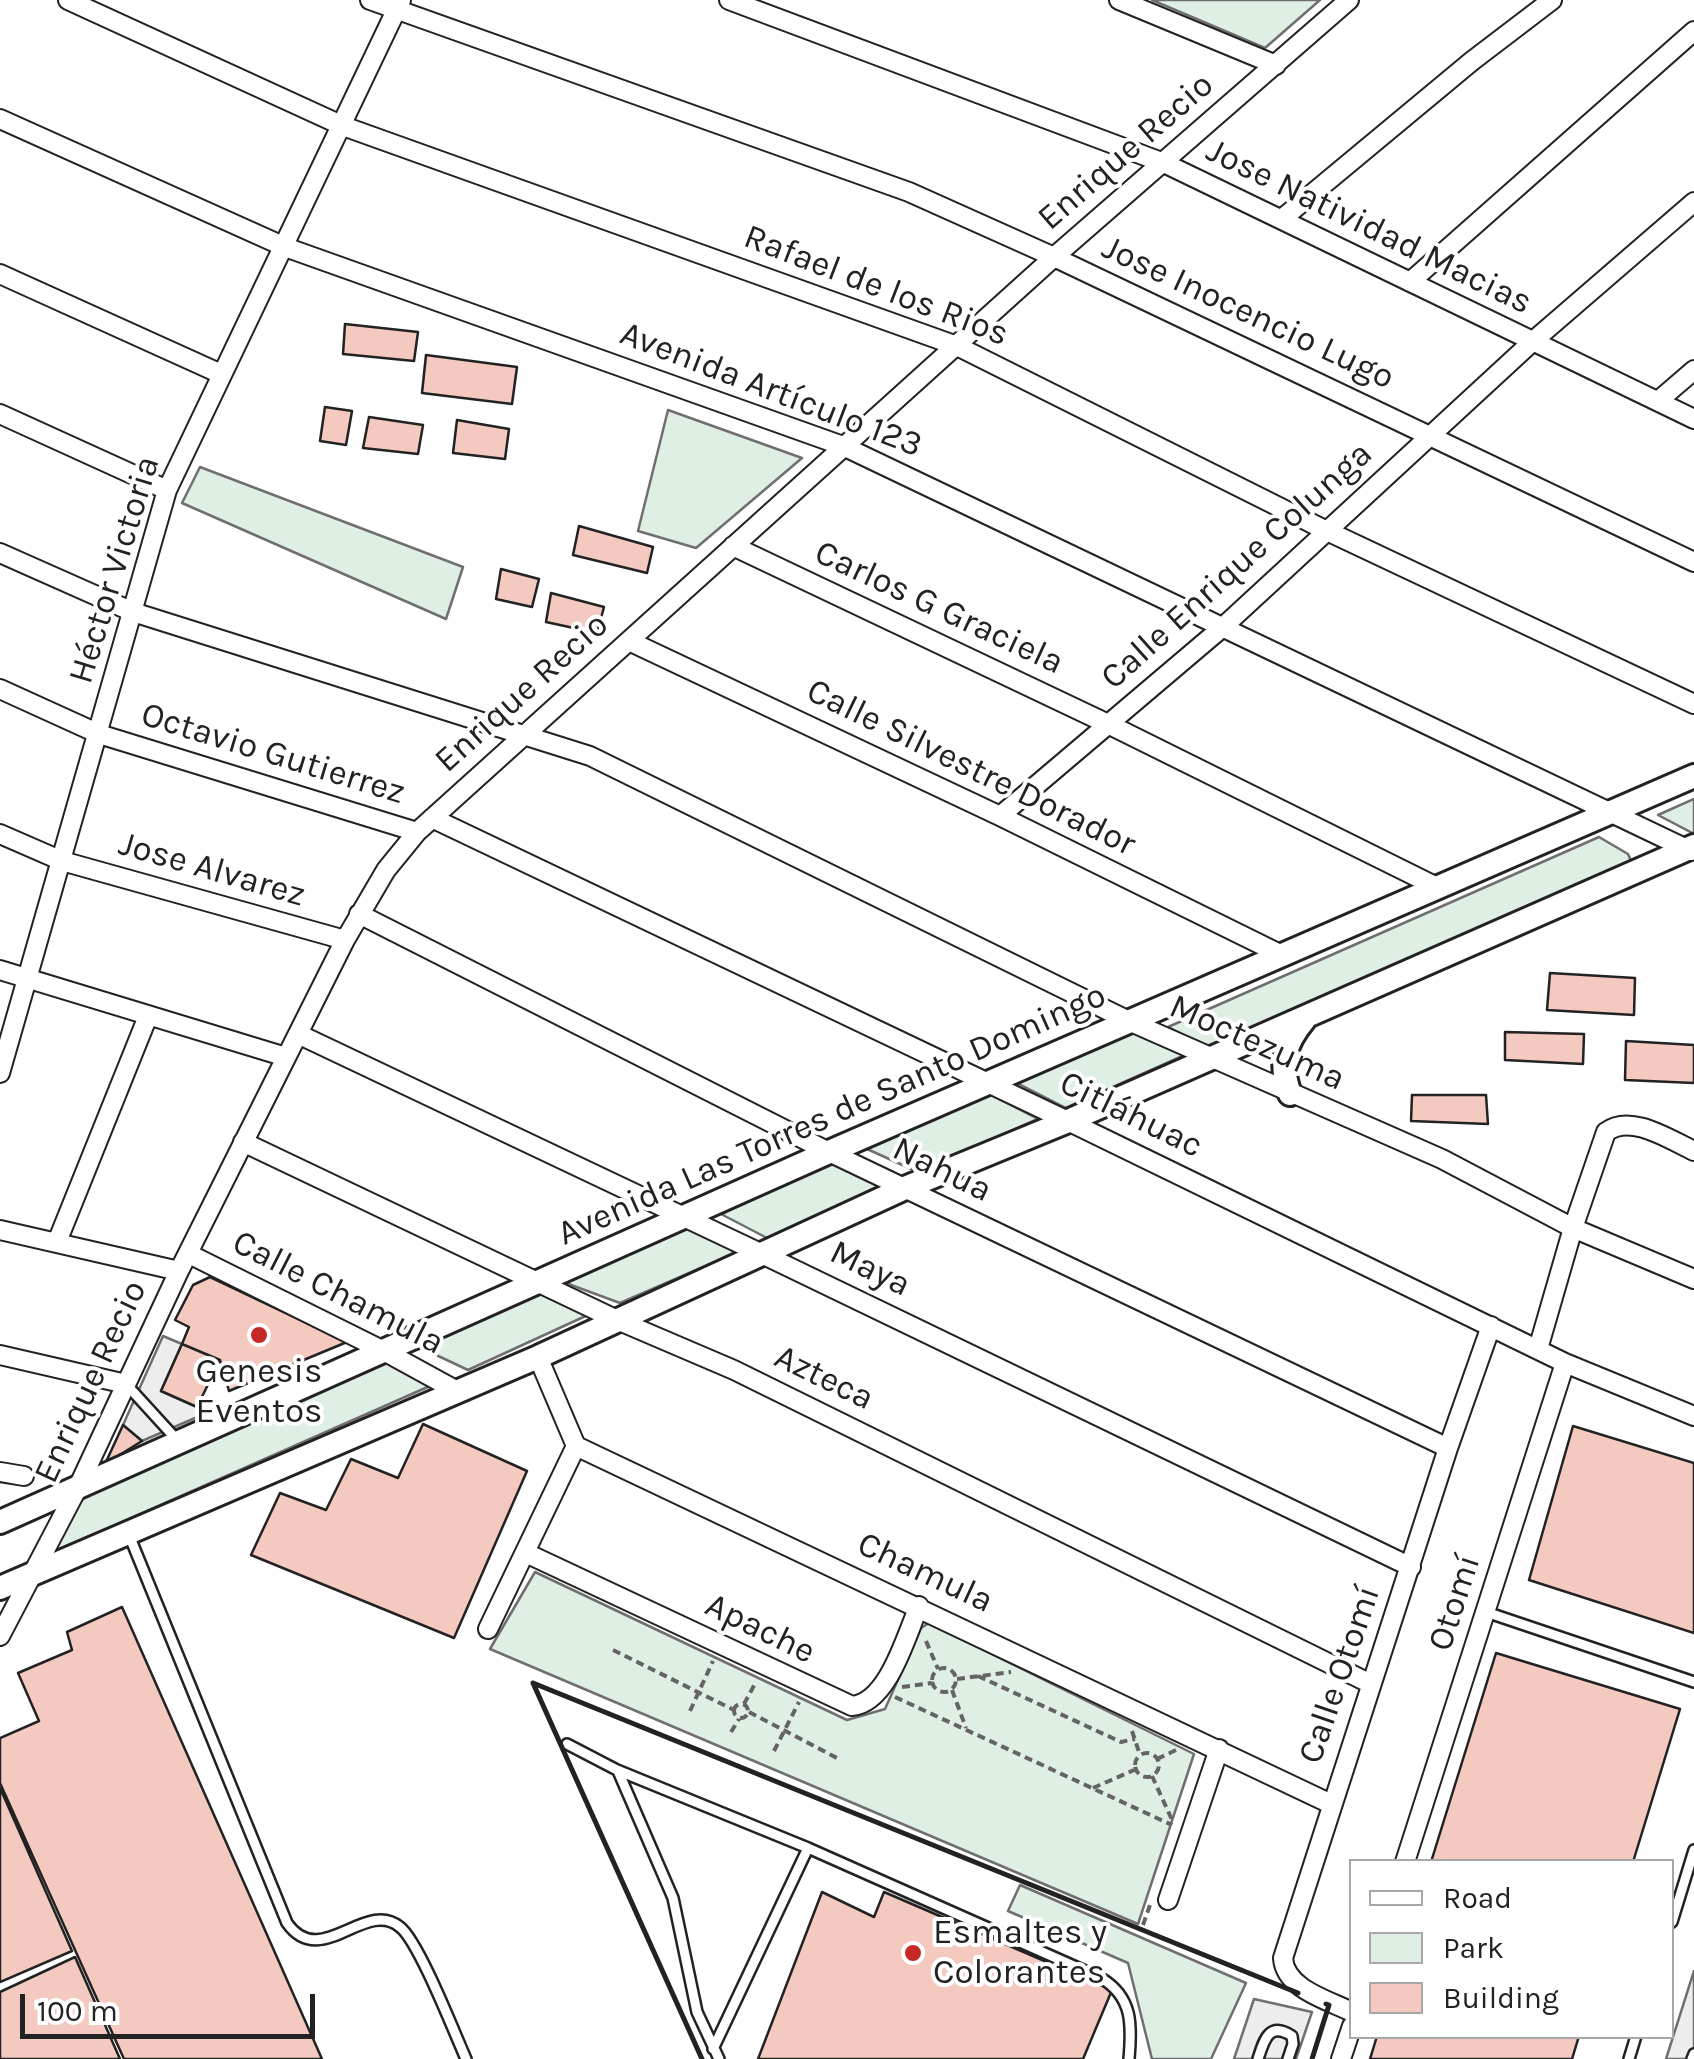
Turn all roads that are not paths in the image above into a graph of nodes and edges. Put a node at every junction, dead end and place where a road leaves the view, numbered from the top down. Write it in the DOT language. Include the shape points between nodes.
graph roads {
  1 [pos="68,0"];
  2 [pos="370,0"];
  3 [pos="730,0"];
  4 [pos="1118,0"];
  5 [pos="1349,0"];
  6 [pos="1552,0"];
  7 [pos="398,6"];
  8 [pos="1694,32"];
  9 [pos="1276,65"];
  10 [pos="0,119"];
  11 [pos="344,126"];
  12 [pos="1164,163"];
  13 [pos="1694,202"];
  14 [pos="1283,218"];
  15 [pos="285,247"];
  16 [pos="1054,257"];
  17 [pos="0,274"];
  18 [pos="1410,282"];
  19 [pos="1532,342"];
  20 [pos="957,346"];
  21 [pos="1694,370"];
  22 [pos="222,374"];
  23 [pos="1658,401"];
  24 [pos="0,414"];
  25 [pos="1694,419"];
  26 [pos="1430,436"];
  27 [pos="844,446"];
  28 [pos="167,490"];
  29 [pos="1325,530"];
  30 [pos="734,546"];
  31 [pos="0,553"];
  32 [pos="1694,562"];
  33 [pos="133,612"];
  34 [pos="1224,626"];
  35 [pos="629,641"];
  36 [pos="0,688"];
  37 [pos="1694,704"];
  38 [pos="1110,725"];
  39 [pos="525,733"];
  40 [pos="99,734"];
  41 [pos="1694,776"];
  42 [pos="1609,814"];
  43 [pos="1000,816"];
  44 [pos="432,818"];
  45 [pos="417,832"];
  46 [pos="0,834"];
  47 [pos="1691,849"];
  48 [pos="62,862"];
  49 [pos="1439,888"];
  50 [pos="358,914"];
  51 [pos="345,940"];
  52 [pos="1284,956"];
  53 [pos="0,970"];
  54 [pos="29,979"];
  55 [pos="148,1016"];
  56 [pos="1307,1016"];
  57 [pos="1131,1022"];
  58 [pos="298,1034"];
  59 [pos="286,1056"];
  60 [pos="1210,1058"];
  61 [pos="0,1073"];
  62 [pos="986,1083"];
  63 [pos="1290,1094"];
  64 [pos="1068,1121"];
  65 [pos="243,1142"];
  66 [pos="1694,1151"];
  67 [pos="829,1152"];
  68 [pos="905,1188"];
  69 [pos="684,1218"];
  70 [pos="1573,1228"];
  71 [pos="0,1230"];
  72 [pos="58,1242"];
  73 [pos="760,1253"];
  74 [pos="189,1254"];
  75 [pos="180,1271"];
  76 [pos="1694,1279"];
  77 [pos="538,1283"];
  78 [pos="617,1320"];
  79 [pos="1491,1326"];
  80 [pos="1538,1349"];
  81 [pos="384,1350"];
  82 [pos="0,1355"];
  83 [pos="538,1357"];
  84 [pos="1564,1363"];
  85 [pos="126,1384"];
  86 [pos="456,1391"];
  87 [pos="1694,1416"];
  88 [pos="178,1442"];
  89 [pos="576,1446"];
  90 [pos="1448,1448"];
  91 [pos="0,1472"];
  92 [pos="24,1476"];
  93 [pos="78,1487"];
  94 [pos="0,1522"];
  95 [pos="128,1532"];
  96 [pos="526,1554"];
  97 [pos="1411,1568"];
  98 [pos="32,1573"];
  99 [pos="0,1588"];
  100 [pos="919,1606"];
  101 [pos="1486,1612"];
  102 [pos="488,1629"];
  103 [pos="0,1636"];
  104 [pos="1694,1682"];
  105 [pos="1372,1684"];
  106 [pos="566,1744"];
  107 [pos="1219,1749"];
  108 [pos="617,1770"];
  109 [pos="1331,1804"];
  110 [pos="808,1848"];
  111 [pos="1694,1850"];
  112 [pos="1406,1859"];
  113 [pos="1168,1900"];
  114 [pos="1674,1915"];
  115 [pos="1349,2010"];
  116 [pos="713,2049"];
  117 [pos="466,2059"];
  118 [pos="719,2059"];
  119 [pos="1129,2059"];
  120 [pos="1258,2059"];
  121 [pos="1288,2059"];
  1 -- 11 [label="street, Rafael de los Rios"];
  2 -- 7 [label="street, Jose Inocencio Lugo"];
  3 -- 12 [label="street, Jose Natividad Macias"];
  4 -- 9 [label="street"];
  5 -- 9 [label="street, Enrique Recio"];
  6 -- 14 [label="street"];
  7 -- 11 [label="street, Héctor Victoria"];
  7 -- 16 [label="street, Jose Inocencio Lugo" via="909,192"];
  8 -- 18 [label="street"];
  9 -- 12 [label="street, Enrique Recio"];
  10 -- 15 [label="street, Avenida Artículo 123"];
  11 -- 15 [label="street, Héctor Victoria"];
  11 -- 20 [label="street, Rafael de los Rios"];
  12 -- 14 [label="street, Jose Natividad Macias"];
  12 -- 16 [label="street, Enrique Recio"];
  13 -- 19 [label="street, Calle Enrique Colunga"];
  14 -- 18 [label="street, Jose Natividad Macias"];
  15 -- 22 [label="street, Héctor Victoria"];
  15 -- 27 [label="street, Avenida Artículo 123"];
  16 -- 20 [label="street, Enrique Recio"];
  16 -- 26 [label="street, Jose Inocencio Lugo"];
  17 -- 22 [label="street"];
  18 -- 19 [label="street, Jose Natividad Macias"];
  19 -- 23 [label="street, Jose Natividad Macias"];
  19 -- 26 [label="street, Calle Enrique Colunga"];
  20 -- 27 [label="street, Enrique Recio"];
  20 -- 29 [label="street, Rafael de los Rios"];
  21 -- 23 [label="street"];
  22 -- 28 [label="street, Héctor Victoria"];
  23 -- 25 [label="street, Jose Natividad Macias"];
  24 -- 28 [label="street"];
  26 -- 29 [label="street, Calle Enrique Colunga"];
  26 -- 32 [label="street, Jose Inocencio Lugo"];
  27 -- 30 [label="street, Enrique Recio"];
  27 -- 34 [label="street, Avenida Artículo 123"];
  28 -- 33 [label="street, Héctor Victoria"];
  29 -- 34 [label="street, Calle Enrique Colunga"];
  29 -- 37 [label="street, Rafael de los Rios"];
  30 -- 35 [label="street, Enrique Recio"];
  30 -- 38 [label="street, Carlos G Graciela"];
  31 -- 33 [label="street, Moctezuma"];
  33 -- 39 [label="street, Moctezuma"];
  33 -- 40 [label="street, Héctor Victoria"];
  34 -- 38 [label="street, Calle Enrique Colunga"];
  34 -- 42 [label="street, Avenida Artículo 123"];
  35 -- 39 [label="street, Enrique Recio"];
  35 -- 43 [label="street, Calle Silvestre Dorador"];
  36 -- 40 [label="street, Octavio Gutierrez"];
  38 -- 43 [label="street, Calle Enrique Colunga"];
  38 -- 49 [label="street, Carlos G Graciela"];
  39 -- 44 [label="street, Enrique Recio"];
  39 -- 57 [label="street, Moctezuma" via="625,772"];
  40 -- 45 [label="street, Octavio Gutierrez"];
  40 -- 48 [label="street, Héctor Victoria"];
  41 -- 42 [label="street, Avenida Las Torres de Santo Domingo"];
  42 -- 47 [label="street, Avenida Artículo 123"];
  42 -- 49 [label="street, Avenida Las Torres de Santo Domingo"];
  43 -- 52 [label="street, Calle Silvestre Dorador"];
  44 -- 45 [label="street, Enrique Recio"];
  44 -- 62 [label="street, Citláhuac"];
  45 -- 50 [label="street, Enrique Recio"];
  46 -- 48 [label="street, Jose Alvarez"];
  47 -- 56 [label="street"];
  48 -- 51 [label="street, Jose Alvarez"];
  48 -- 54 [label="street, Héctor Victoria"];
  49 -- 52 [label="street, Avenida Las Torres de Santo Domingo"];
  50 -- 51 [label="street, Enrique Recio"];
  50 -- 67 [label="street, Nahua"];
  51 -- 58 [label="street, Enrique Recio"];
  52 -- 57 [label="street, Avenida Las Torres de Santo Domingo"];
  53 -- 54 [label="street"];
  54 -- 55 [label="street"];
  54 -- 61 [label="street, Héctor Victoria"];
  55 -- 59 [label="street"];
  55 -- 72 [label="street"];
  56 -- 60 [label="street"];
  56 -- 63 [label="street" via="1284,1052"];
  57 -- 60 [label="street, Moctezuma"];
  57 -- 62 [label="street, Avenida Las Torres de Santo Domingo"];
  58 -- 59 [label="street, Enrique Recio"];
  58 -- 69 [label="street, Maya"];
  59 -- 65 [label="street, Enrique Recio"];
  60 -- 63 [label="street, Moctezuma"];
  60 -- 64 [label="street"];
  62 -- 64 [label="street, Citláhuac"];
  62 -- 67 [label="street, Avenida Las Torres de Santo Domingo"];
  63 -- 70 [label="street, Moctezuma" via="1442,1159"];
  64 -- 68 [label="street"];
  64 -- 79 [label="street, Citláhuac"];
  65 -- 74 [label="street, Enrique Recio"];
  65 -- 77 [label="street, Azteca"];
  66 -- 70 [label="street" via="1644,1129 1614,1126 1606,1132"];
  67 -- 68 [label="street, Nahua"];
  67 -- 69 [label="street, Avenida Las Torres de Santo Domingo"];
  68 -- 73 [label="street"];
  68 -- 90 [label="street, Nahua"];
  69 -- 73 [label="street, Maya"];
  69 -- 77 [label="street, Avenida Las Torres de Santo Domingo"];
  70 -- 76 [label="street, Moctezuma"];
  70 -- 80 [label="street"];
  71 -- 72 [label="street"];
  72 -- 75 [label="street"];
  73 -- 78 [label="street"];
  73 -- 97 [label="street, Maya"];
  74 -- 75 [label="street, Enrique Recio"];
  74 -- 81 [label="street, Calle Chamula"];
  75 -- 85 [label="street, Enrique Recio"];
  77 -- 78 [label="street, Azteca"];
  77 -- 81 [label="street, Avenida Las Torres de Santo Domingo"];
  78 -- 83 [label="street"];
  78 -- 105 [label="street, Azteca" via="734,1370"];
  79 -- 80 [label="street, Citláhuac"];
  79 -- 90 [label="street, Calle Otomí"];
  80 -- 84 [label="street, Citláhuac"];
  81 -- 86 [label="street, Calle Chamula"];
  81 -- 88 [label="street, Avenida Las Torres de Santo Domingo"];
  82 -- 85 [label="street"];
  83 -- 86 [label="street"];
  83 -- 89 [label="street"];
  84 -- 87 [label="street, Citláhuac"];
  84 -- 101 [label="street, Otomí"];
  85 -- 88 [label="lane"];
  85 -- 93 [label="street, Enrique Recio"];
  86 -- 95 [label="street"];
  88 -- 93 [label="street, Avenida Las Torres de Santo Domingo"];
  89 -- 96 [label="street"];
  89 -- 100 [label="street, Chamula"];
  90 -- 97 [label="street, Calle Otomí"];
  91 -- 92 [label="street"];
  93 -- 94 [label="street, Avenida Las Torres de Santo Domingo"];
  93 -- 98 [label="street, Enrique Recio"];
  95 -- 98 [label="street"];
  95 -- 117 [label="lane" via="287,1924 314,1940 374,1920 402,1928"];
  96 -- 100 [label="street, Apache" via="852,1706 878,1694"];
  96 -- 102 [label="street"];
  97 -- 105 [label="street, Calle Otomí"];
  98 -- 99 [label="street"];
  98 -- 103 [label="street, Enrique Recio"];
  100 -- 107 [label="street, Chamula"];
  101 -- 104 [label="lane"];
  101 -- 112 [label="street, Otomí"];
  105 -- 109 [label="street, Calle Otomí"];
  106 -- 108 [label="lane"];
  107 -- 109 [label="street, Chamula"];
  107 -- 113 [label="street"];
  108 -- 110 [label="lane"];
  108 -- 116 [label="lane" via="672,1898 697,2012"];
  109 -- 115 [label="street, Calle Otomí" via="1283,1965 1293,1981"];
  110 -- 116 [label="lane"];
  110 -- 119 [label="lane" via="1112,1985 1130,2016"];
  111 -- 114 [label="lane"];
  116 -- 118 [label="lane"];
  120 -- 121 [label="lane" via="1273,2030 1292,2036"];
}
